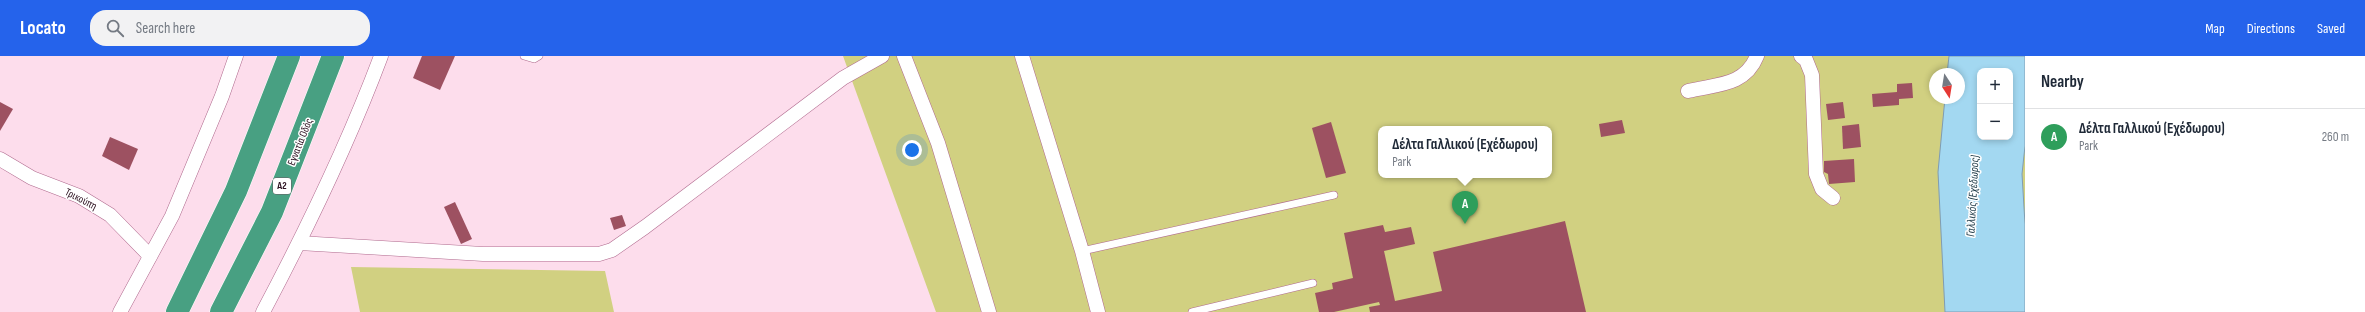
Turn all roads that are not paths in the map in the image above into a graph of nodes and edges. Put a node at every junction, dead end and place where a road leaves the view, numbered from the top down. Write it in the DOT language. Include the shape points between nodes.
graph roads {
  1 [pos="236,56"];
  2 [pos="289,56"];
  3 [pos="333,56"];
  4 [pos="381,56"];
  5 [pos="524,56"];
  6 [pos="539,56"];
  7 [pos="882,56"];
  8 [pos="904,56"];
  9 [pos="1022,56"];
  10 [pos="1757,56"];
  11 [pos="1801,56"];
  12 [pos="1688,91"];
  13 [pos="0,159"];
  14 [pos="1334,195"];
  15 [pos="1833,198"];
  16 [pos="299,243"];
  17 [pos="1082,251"];
  18 [pos="150,256"];
  19 [pos="1313,283"];
  20 [pos="120,312"];
  21 [pos="177,312"];
  22 [pos="221,312"];
  23 [pos="263,312"];
  24 [pos="989,312"];
  25 [pos="1098,312"];
  26 [pos="1192,312"];
  1 -- 18 [label="street" via="172,216"];
  2 -- 21 [label="highway" via="236,191"];
  3 -- 22 [label="highway, Εγνατία Οδός / Α2" via="272,212"];
  4 -- 16 [label="street" via="368,92"];
  5 -- 6 [label="lane" via="534,59"];
  7 -- 16 [label="street" via="843,78 612,250 599,254 483,254"];
  8 -- 24 [label="street" via="938,143"];
  9 -- 17 [label="street"];
  10 -- 12 [label="street" via="1748,72 1738,80"];
  11 -- 15 [label="street" via="1806,60 1812,75 1816,174 1822,189"];
  13 -- 18 [label="street, Τρικούπη" via="32,178 79,196 110,216"];
  14 -- 17 [label="lane"];
  16 -- 23 [label="street"];
  17 -- 25 [label="street"];
  18 -- 20 [label="street"];
  19 -- 26 [label="lane"];
}
